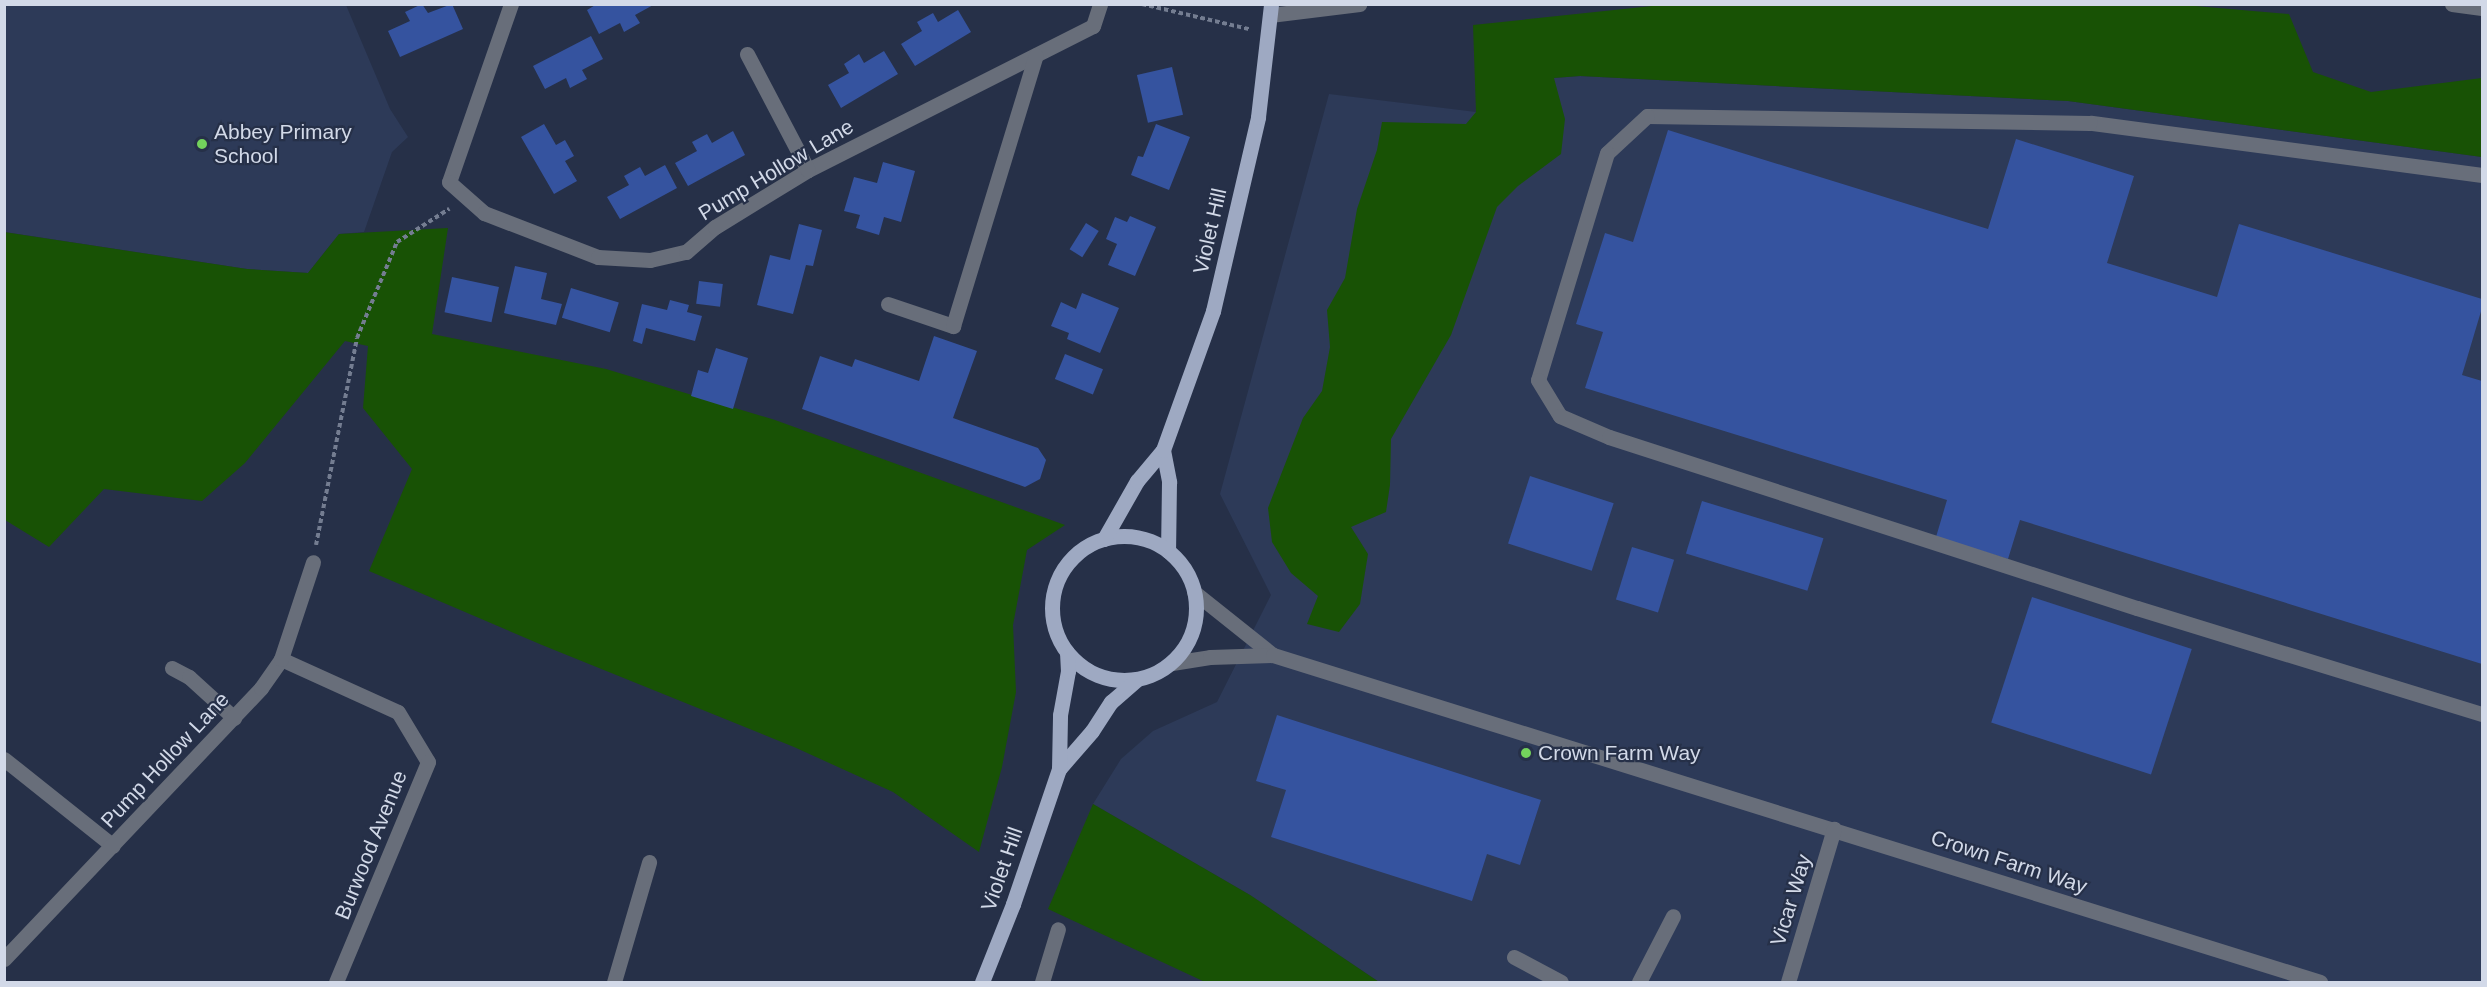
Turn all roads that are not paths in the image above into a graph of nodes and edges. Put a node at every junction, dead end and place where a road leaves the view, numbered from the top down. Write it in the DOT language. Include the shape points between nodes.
graph roads {
  1 [pos="511,4"];
  2 [pos="1100,4"];
  3 [pos="1359,4"];
  4 [pos="2452,4"];
  5 [pos="2482,8"];
  6 [pos="1270,10"];
  7 [pos="747,54"];
  8 [pos="1036,55"];
  9 [pos="808,170"];
  10 [pos="2482,175"];
  11 [pos="888,304"];
  12 [pos="1163,450"];
  13 [pos="1104,539"];
  14 [pos="1168,551"];
  15 [pos="313,562"];
  16 [pos="1194,592"];
  17 [pos="1066,652"];
  18 [pos="1273,655"];
  19 [pos="281,659"];
  20 [pos="1172,663"];
  21 [pos="172,668"];
  22 [pos="1136,680"];
  23 [pos="2482,714"];
  24 [pos="234,718"];
  25 [pos="4,759"];
  26 [pos="1059,769"];
  27 [pos="1834,829"];
  28 [pos="113,846"];
  29 [pos="649,862"];
  30 [pos="1673,916"];
  31 [pos="1058,929"];
  32 [pos="1514,957"];
  33 [pos="4,959"];
  34 [pos="336,982"];
  35 [pos="614,982"];
  36 [pos="982,982"];
  37 [pos="1042,982"];
  38 [pos="1560,982"];
  39 [pos="1639,982"];
  40 [pos="1788,982"];
  41 [pos="2320,982"];
  1 -- 9 [label="street, Pump Hollow Lane" via="449,182 484,213 598,257 650,260 686,252 715,227"];
  2 -- 8 [label="street, Pump Hollow Lane" via="1093,26"];
  3 -- 6 [label="street"];
  4 -- 5 [label="street"];
  6 -- 12 [label="main road, Violet Hill" via="1258,117 1213,311"];
  7 -- 9 [label="street"];
  8 -- 9 [label="street, Pump Hollow Lane"];
  8 -- 11 [label="street" via="953,326"];
  10 -- 23 [label="street" via="2090,123 1647,116 1607,153 1538,380 1560,416 1609,437 2137,608"];
  12 -- 13 [label="main road, Violet Hill" via="1137,481"];
  12 -- 14 [label="main road" via="1169,482"];
  13 -- 14 [label="main road" via="1138,537"];
  13 -- 17 [label="main road" via="1070,560 1059,576 1052,615"];
  14 -- 16 [label="main road" via="1184,567"];
  15 -- 19 [label="street, Pump Hollow Lane"];
  16 -- 18 [label="street, Crown Farm Way"];
  16 -- 20 [label="main road" via="1197,609 1193,631 1185,649"];
  17 -- 22 [label="main road" via="1098,675"];
  17 -- 26 [label="main road, Violet Hill" via="1068,670 1060,715"];
  18 -- 20 [label="street, Crown Farm Way"];
  18 -- 27 [label="street, Crown Farm Way"];
  19 -- 24 [label="street, Pump Hollow Lane"];
  19 -- 34 [label="street, Burwood Avenue" via="398,712 428,762"];
  20 -- 22 [label="main road"];
  21 -- 24 [label="street" via="189,677"];
  22 -- 26 [label="main road, Violet Hill" via="1111,702"];
  24 -- 28 [label="street, Pump Hollow Lane"];
  25 -- 28 [label="street"];
  26 -- 36 [label="main road, Violet Hill"];
  27 -- 40 [label="street, Vicar Way"];
  27 -- 41 [label="street, Crown Farm Way"];
  28 -- 33 [label="street, Pump Hollow Lane"];
  29 -- 35 [label="street"];
  30 -- 39 [label="street"];
  31 -- 37 [label="street"];
  32 -- 38 [label="street"];
}
